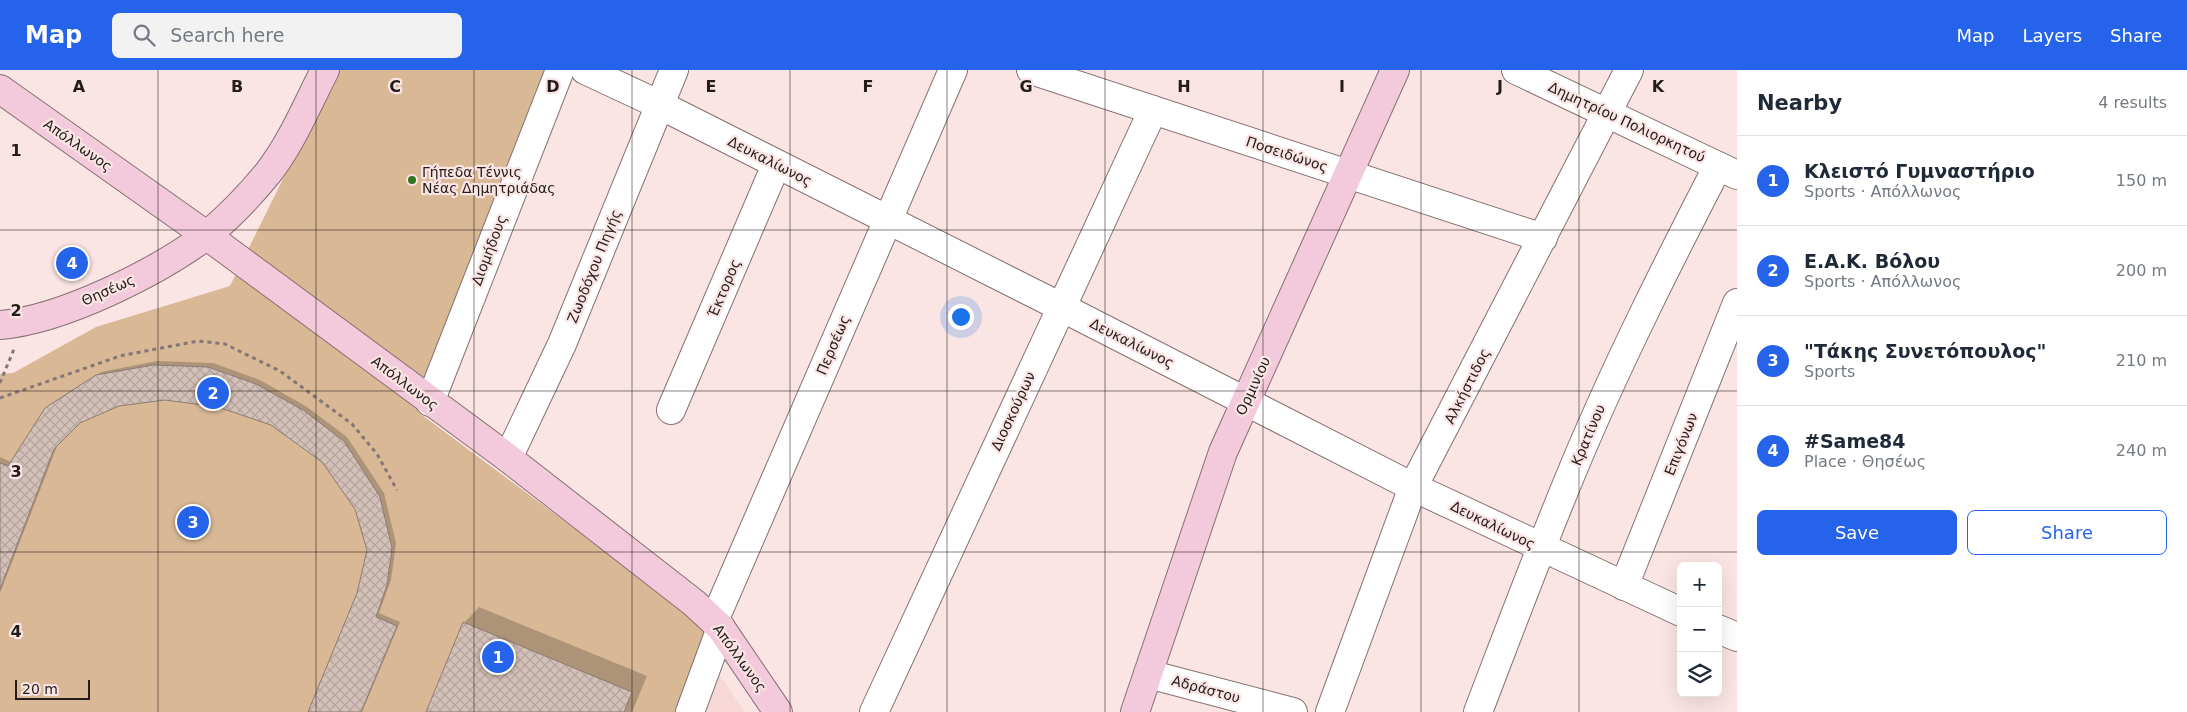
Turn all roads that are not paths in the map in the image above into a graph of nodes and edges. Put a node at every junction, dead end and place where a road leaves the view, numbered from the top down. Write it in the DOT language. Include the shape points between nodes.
graph roads {
  1 [pos="325,70"];
  2 [pos="560,70"];
  3 [pos="585,70"];
  4 [pos="674,70"];
  5 [pos="952,70"];
  6 [pos="1031,70"];
  7 [pos="1395,70"];
  8 [pos="1516,70"];
  9 [pos="1629,70"];
  10 [pos="0,89"];
  11 [pos="660,105"];
  12 [pos="1153,110"];
  13 [pos="1607,112"];
  14 [pos="776,165"];
  15 [pos="1728,170"];
  16 [pos="1348,174"];
  17 [pos="887,221"];
  18 [pos="206,235"];
  19 [pos="1543,238"];
  20 [pos="1737,302"];
  21 [pos="1061,307"];
  22 [pos="0,325"];
  23 [pos="1727,358"];
  24 [pos="430,402"];
  25 [pos="1245,402"];
  26 [pos="671,410"];
  27 [pos="508,458"];
  28 [pos="1413,487"];
  29 [pos="1542,548"];
  30 [pos="1624,586"];
  31 [pos="1677,610"];
  32 [pos="717,624"];
  33 [pos="1722,631"];
  34 [pos="1737,637"];
  35 [pos="1148,674"];
  36 [pos="690,712"];
  37 [pos="778,712"];
  38 [pos="874,712"];
  39 [pos="1135,712"];
  40 [pos="1294,712"];
  41 [pos="1330,712"];
  42 [pos="1478,712"];
  1 -- 18 [label="street, Θησέως" via="279,157 246,197"];
  2 -- 24 [label="street, Διομήδους"];
  3 -- 11 [label="street, Δευκαλίωνος"];
  4 -- 11 [label="street, Ζωοδόχου Πηγής"];
  5 -- 17 [label="street, Περσέως"];
  6 -- 12 [label="street, Ποσειδώνος"];
  7 -- 16 [label="street, Ορμινίου"];
  8 -- 13 [label="street, Δημητρίου Πολιορκητού"];
  9 -- 13 [label="street, Αλκήστιδος"];
  10 -- 18 [label="street, Απόλλωνος"];
  11 -- 14 [label="street, Δευκαλίωνος"];
  11 -- 27 [label="street, Ζωοδόχου Πηγής" via="562,344"];
  12 -- 16 [label="street, Ποσειδώνος"];
  12 -- 21 [label="street, Διοσκούρων"];
  13 -- 15 [label="street, Δημητρίου Πολιορκητού"];
  13 -- 19 [label="street, Αλκήστιδος"];
  14 -- 17 [label="street, Δευκαλίωνος"];
  14 -- 26 [label="street, Έκτορος"];
  15 -- 29 [label="street, Κρατίνου" via="1667,264 1619,365"];
  16 -- 19 [label="street, Ποσειδώνος"];
  16 -- 25 [label="street, Ορμινίου"];
  17 -- 21 [label="street, Δευκαλίωνος"];
  17 -- 32 [label="street, Περσέως"];
  18 -- 22 [label="street, Θησέως" via="144,274 107,292 49,314"];
  18 -- 24 [label="street, Απόλλωνος"];
  19 -- 28 [label="street, Αλκήστιδος"];
  20 -- 23 [label="street, Επιγόνων"];
  21 -- 25 [label="street, Δευκαλίωνος"];
  21 -- 38 [label="street, Διοσκούρων"];
  23 -- 30 [label="street, Επιγόνων"];
  24 -- 27 [label="street, Απόλλωνος"];
  25 -- 28 [label="street, Δευκαλίωνος"];
  25 -- 35 [label="street, Ορμινίου" via="1201,513"];
  27 -- 32 [label="street, Απόλλωνος"];
  28 -- 29 [label="street, Δευκαλίωνος"];
  28 -- 41 [label="street, Αλκήστιδος"];
  29 -- 30 [label="street, Δευκαλίωνος"];
  29 -- 42 [label="street, Κρατίνου"];
  30 -- 31 [label="street, Δευκαλίωνος"];
  32 -- 36 [label="street, Περσέως"];
  32 -- 37 [label="street, Απόλλωνος"];
  33 -- 34 [label="street"];
  35 -- 39 [label="street, Ορμινίου"];
  35 -- 40 [label="street, Αδράστου"];
}
